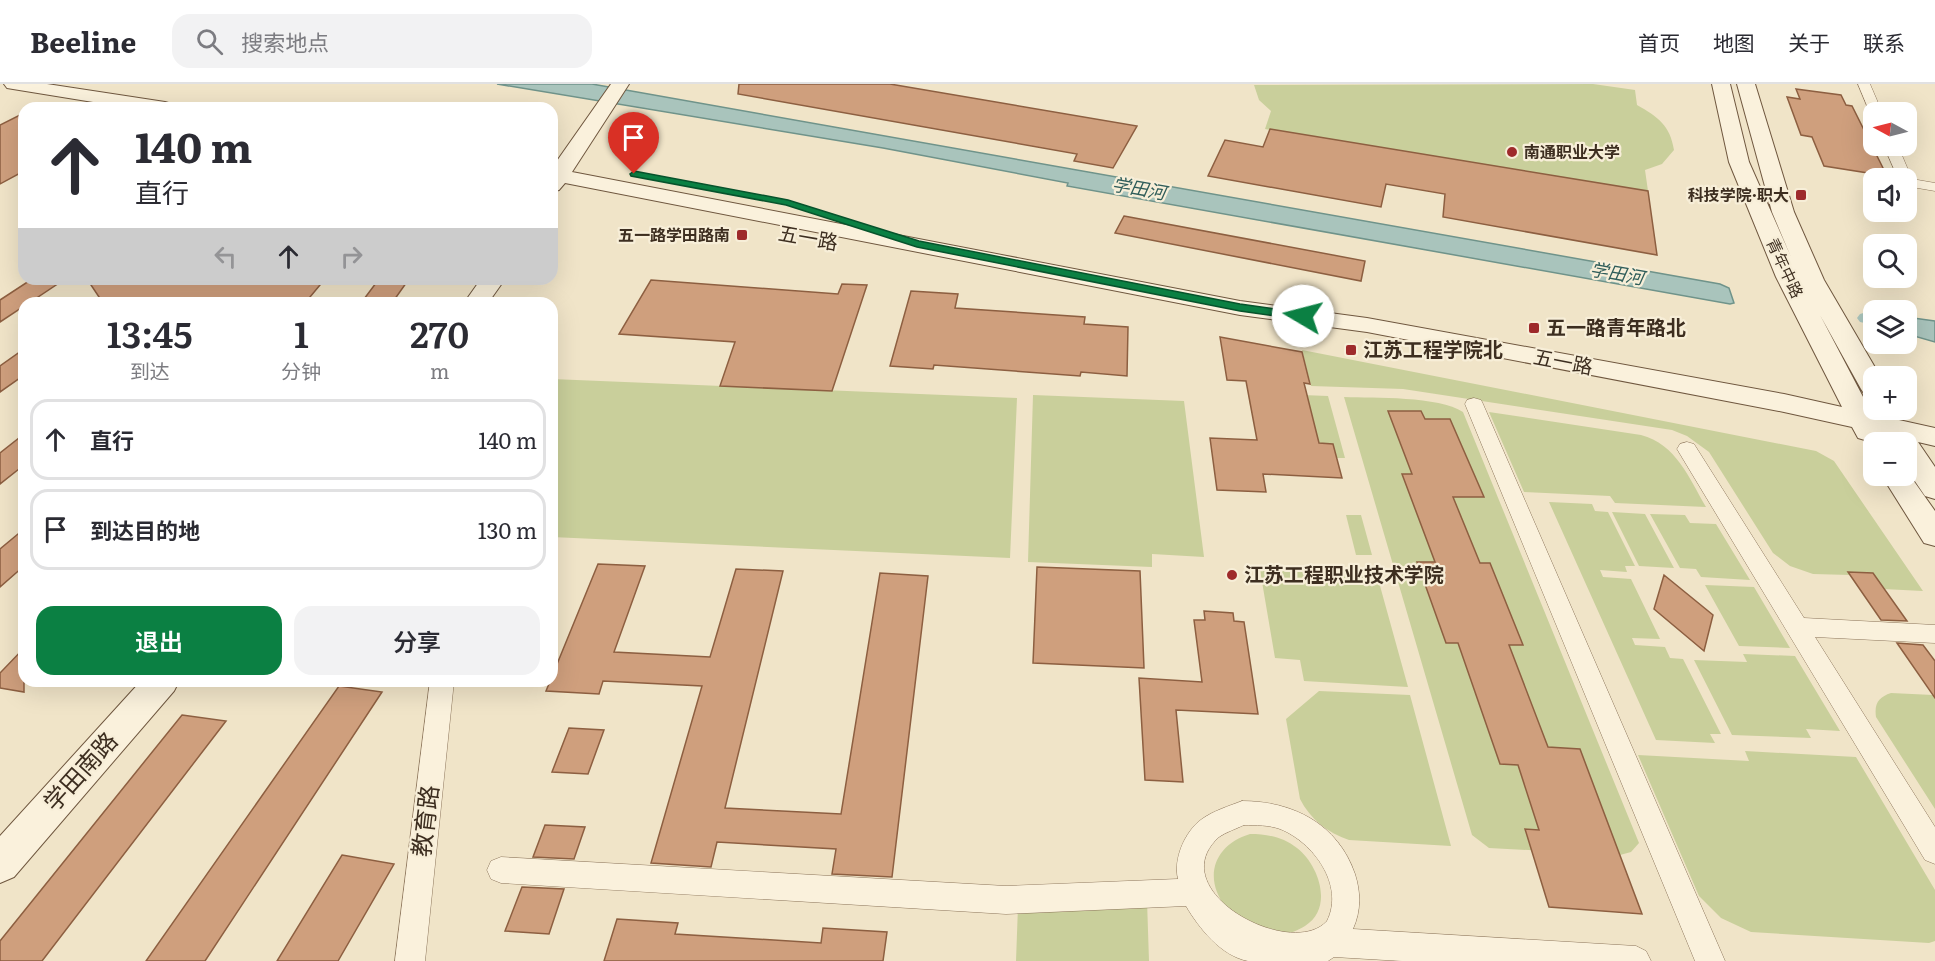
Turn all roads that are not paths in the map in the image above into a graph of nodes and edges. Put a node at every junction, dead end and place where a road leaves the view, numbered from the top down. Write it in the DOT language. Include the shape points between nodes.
graph roads {
  1 [pos="13,84"];
  2 [pos="602,84"];
  3 [pos="620,84"];
  4 [pos="1721,84"];
  5 [pos="1746,84"];
  6 [pos="1864,84"];
  7 [pos="0,89"];
  8 [pos="79,102"];
  9 [pos="127,102"];
  10 [pos="1872,102"];
  11 [pos="597,106"];
  12 [pos="558,170"];
  13 [pos="558,176"];
  14 [pos="558,176"];
  15 [pos="1917,183"];
  16 [pos="1935,187"];
  17 [pos="1474,404"];
  18 [pos="1935,418"];
  19 [pos="1888,429"];
  20 [pos="1935,437"];
  21 [pos="1687,449"];
  22 [pos="1903,486"];
  23 [pos="1935,489"];
  24 [pos="1935,535"];
  25 [pos="1797,627"];
  26 [pos="1935,634"];
  27 [pos="158,687"];
  28 [pos="441,687"];
  29 [pos="1935,851"];
  30 [pos="0,864"];
  31 [pos="501,870"];
  32 [pos="1193,892"];
  33 [pos="1329,942"];
  34 [pos="1552,958"];
  35 [pos="410,961"];
  36 [pos="1636,961"];
  37 [pos="1710,961"];
  1 -- 9 [label="main road"];
  2 -- 11 [label="main road"];
  3 -- 11 [label="main road"];
  4 -- 19 [label="main road, 青年中路" via="1739,162 1788,277"];
  5 -- 19 [label="main road, 青年中路" via="1783,213 1812,280"];
  6 -- 10 [label="street"];
  7 -- 8 [label="main road"];
  11 -- 12 [label="main road"];
  13 -- 19 [label="main road, 五一路" via="750,227 1650,394"];
  14 -- 19 [label="main road, 五一路" via="1240,308 1367,325 1784,403"];
  15 -- 16 [label="street"];
  17 -- 37 [label="street"];
  18 -- 19 [label="main road"];
  19 -- 20 [label="main road, 五一路"];
  19 -- 23 [label="main road, 青年中路"];
  21 -- 25 [label="street"];
  22 -- 24 [label="main road"];
  25 -- 26 [label="street"];
  25 -- 29 [label="street"];
  27 -- 30 [label="main road, 学田南路"];
  28 -- 35 [label="street, 教育路"];
  31 -- 32 [label="street" via="1006,900"];
  32 -- 33 [label="street" via="1210,924 1230,943 1254,956 1281,961 1307,957"];
  32 -- 33 [label="street" via="1191,859 1197,842 1209,828 1242,813 1287,819 1311,833 1330,852 1342,876 1347,901 1342,925"];
  33 -- 34 [label="street"];
  34 -- 36 [label="street"];
}
